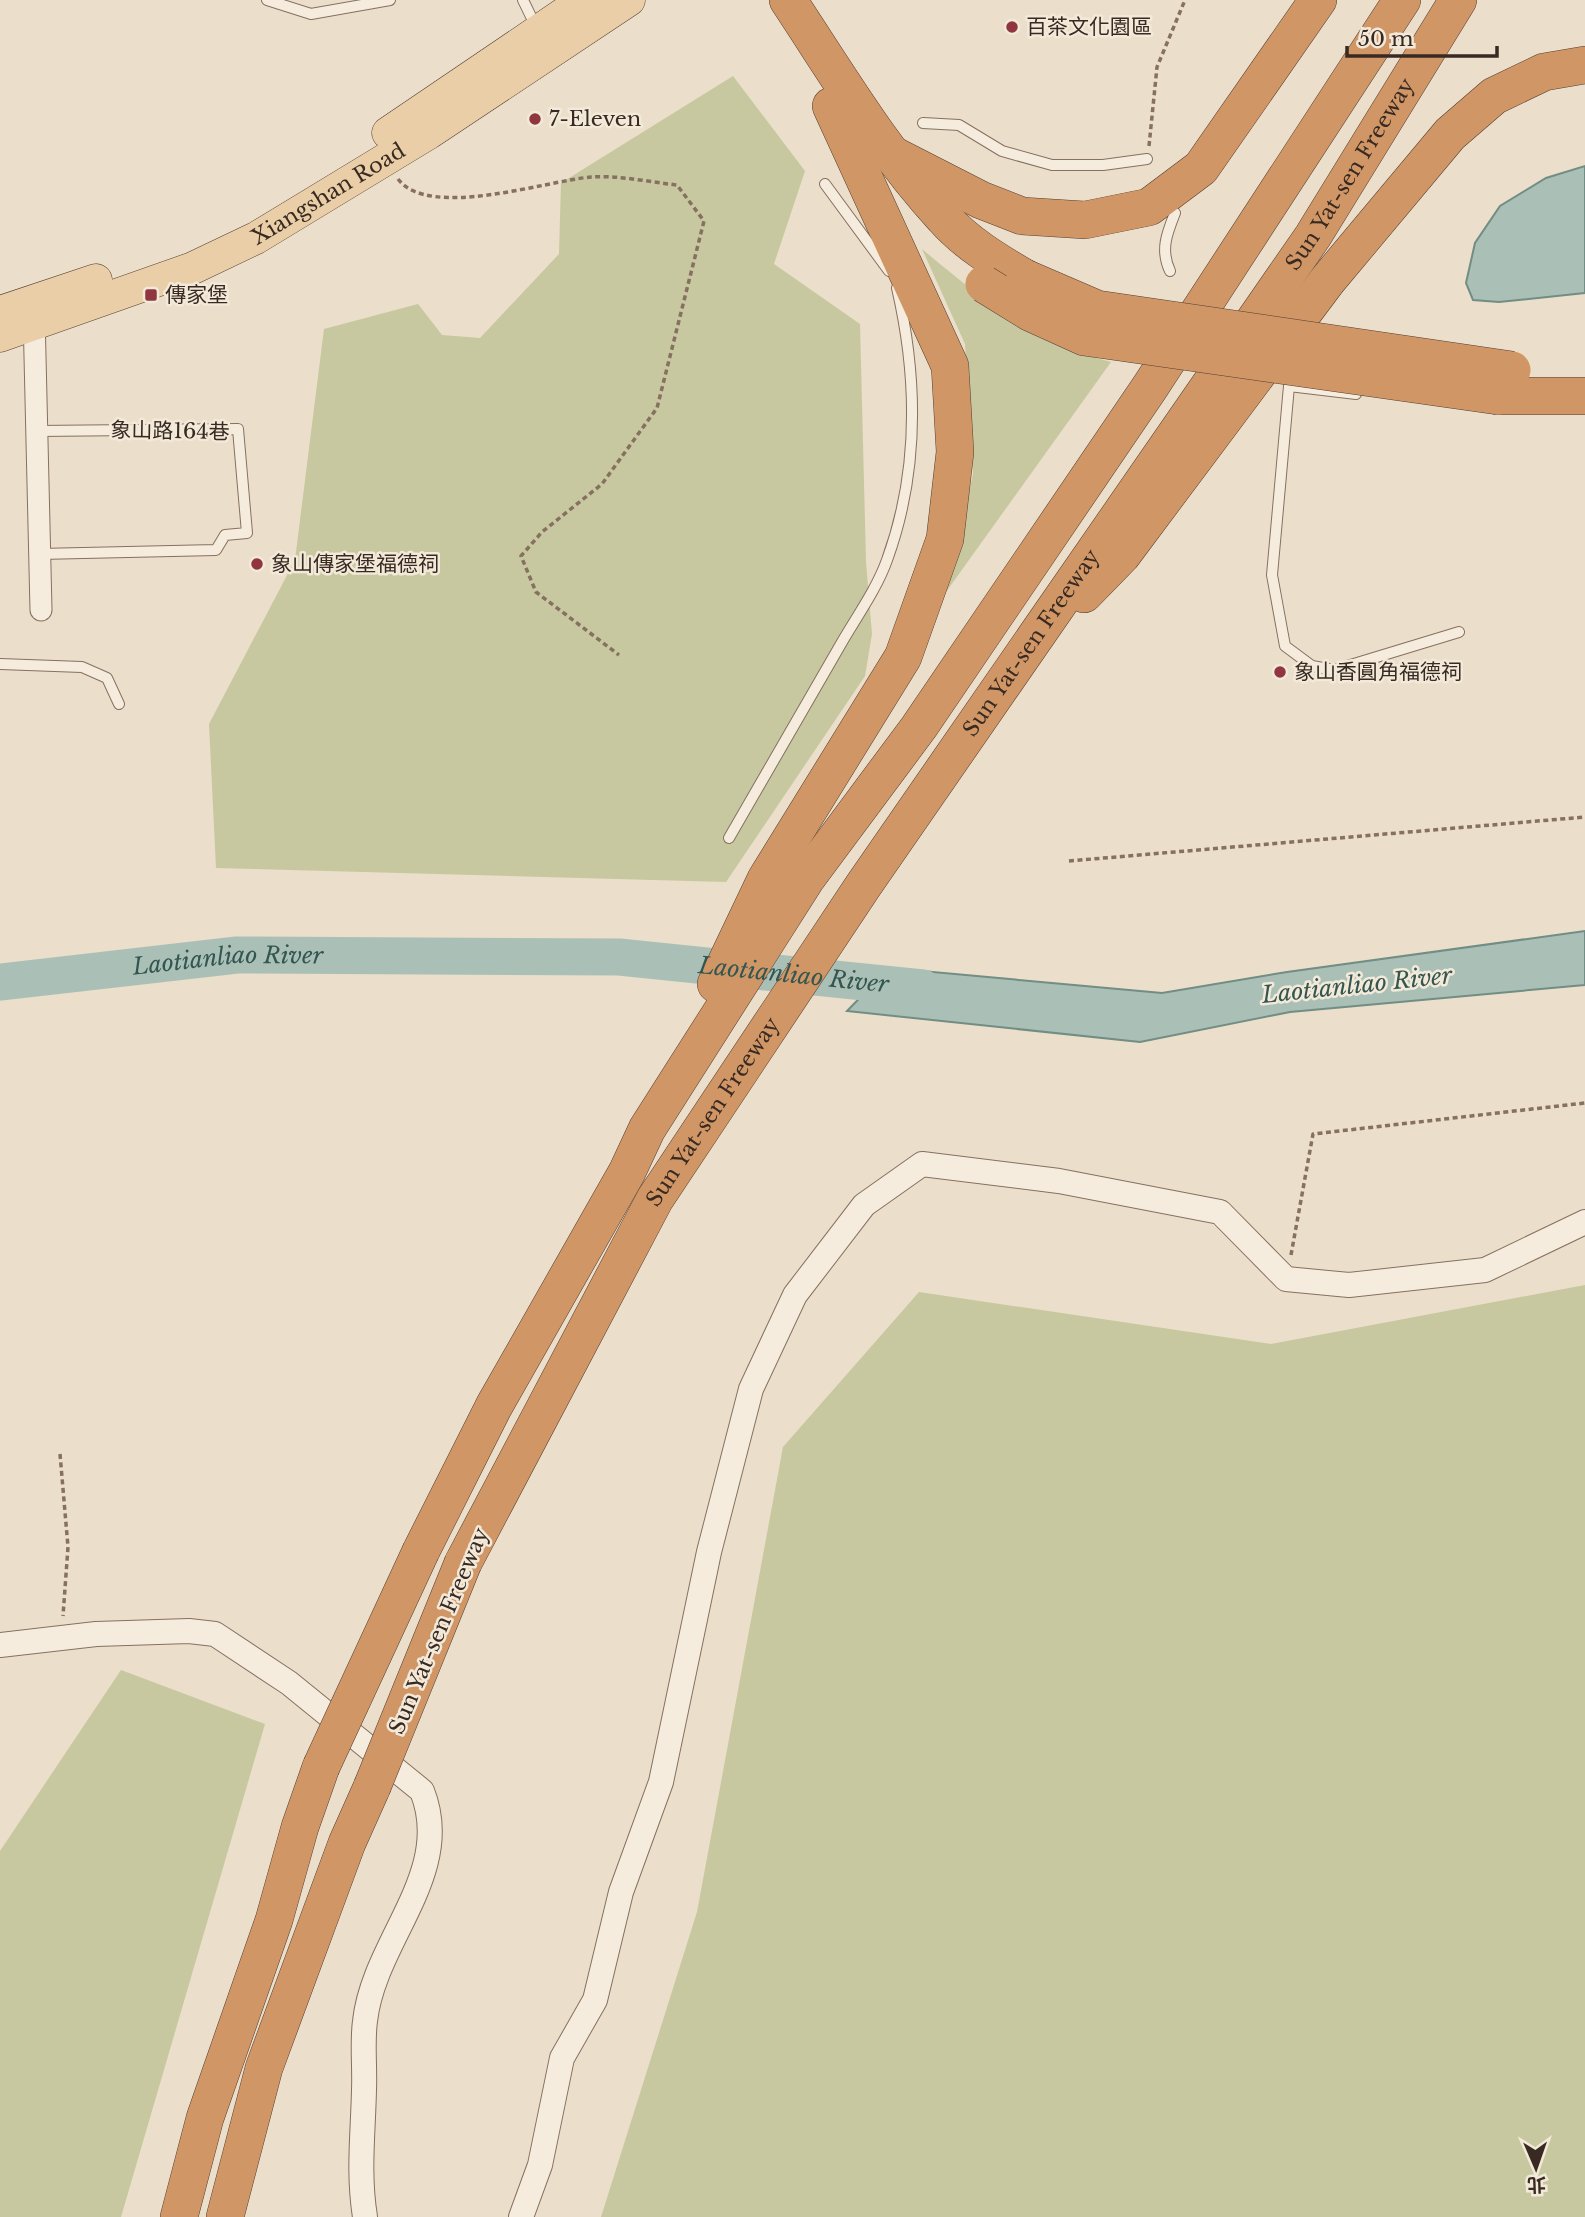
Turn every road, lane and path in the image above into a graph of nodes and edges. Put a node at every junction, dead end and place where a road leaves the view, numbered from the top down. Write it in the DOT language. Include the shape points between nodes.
graph roads {
  1 [pos="267,0"];
  2 [pos="390,0"];
  3 [pos="523,0"];
  4 [pos="584,0"];
  5 [pos="629,0"];
  6 [pos="760,0"];
  7 [pos="788,0"];
  8 [pos="1185,0"];
  9 [pos="1318,0"];
  10 [pos="1402,0"];
  11 [pos="1458,0"];
  12 [pos="545,41"];
  13 [pos="1585,65"];
  14 [pos="831,106"];
  15 [pos="923,122"];
  16 [pos="895,156"];
  17 [pos="1147,159"];
  18 [pos="384,161"];
  19 [pos="825,184"];
  20 [pos="1175,213"];
  21 [pos="1170,271"];
  22 [pos="0,312"];
  23 [pos="34,313"];
  24 [pos="0,336"];
  25 [pos="1585,371"];
  26 [pos="1372,396"];
  27 [pos="1573,403"];
  28 [pos="1585,404"];
  29 [pos="36,431"];
  30 [pos="39,554"];
  31 [pos="41,610"];
  32 [pos="1458,632"];
  33 [pos="619,655"];
  34 [pos="1020,660"];
  35 [pos="0,664"];
  36 [pos="119,704"];
  37 [pos="1585,817"];
  38 [pos="729,838"];
  39 [pos="1069,861"];
  40 [pos="1585,1103"];
  41 [pos="647,1129"];
  42 [pos="1585,1222"];
  43 [pos="1286,1279"];
  44 [pos="60,1454"];
  45 [pos="61,1638"];
  46 [pos="0,1645"];
  47 [pos="179,2217"];
  48 [pos="225,2217"];
  49 [pos="365,2217"];
  50 [pos="521,2217"];
  1 -- 2 [label="lane" via="311,14"];
  3 -- 12 [label="lane"];
  4 -- 12 [label="main road, Xiangshan Road"];
  5 -- 12 [label="main road, Xiangshan Road"];
  6 -- 14 [label="highway"];
  7 -- 16 [label="highway" via="872,129"];
  8 -- 17 [label="path" via="1157,67"];
  9 -- 16 [label="highway" via="1201,168 1149,207 1085,220 1022,216"];
  10 -- 41 [label="highway, Sun Yat-sen Freeway" via="1143,398 919,727 806,879"];
  11 -- 34 [label="highway, Sun Yat-sen Freeway" via="1313,236"];
  12 -- 18 [label="main road, Xiangshan Road"];
  12 -- 23 [label="main road, Xiangshan Road" via="249,217"];
  13 -- 34 [label="highway" via="1544,72 1494,96 1450,134 1327,281 1122,555"];
  14 -- 27 [label="highway, bridge" via="927,229 984,284 1031,313 1084,337"];
  14 -- 41 [label="highway" via="950,366 955,452 945,539 903,657 766,879"];
  15 -- 17 [label="lane" via="959,125 1002,151 1052,165"];
  16 -- 25 [label="highway, bridge" via="944,219 986,254 1025,278 1097,309 1512,370"];
  18 -- 23 [label="main road, Xiangshan Road" via="256,238 193,268"];
  18 -- 33 [label="path" via="402,184 435,198 477,196 592,177 677,185 704,221 657,408 602,484 542,532 521,556 536,592"];
  19 -- 38 [label="lane" via="895,279 907,333 913,401 911,456 902,512 886,564"];
  20 -- 21 [label="lane" via="1163,257"];
  22 -- 23 [label="main road, Xiangshan Road"];
  23 -- 24 [label="main road, Xiangshan Road"];
  23 -- 29 [label="street"];
  26 -- 32 [label="lane" via="1289,386 1272,575 1285,646 1312,666 1334,670"];
  27 -- 28 [label="lane"];
  29 -- 30 [label="street"];
  29 -- 30 [label="lane, 象山路164巷" via="238,429 247,533 225,535 216,550"];
  30 -- 31 [label="street"];
  34 -- 48 [label="highway, Sun Yat-sen Freeway, bridge" via="655,1199 463,1563 347,1843 264,2068"];
  35 -- 36 [label="lane" via="82,667 107,678"];
  37 -- 39 [label="path"];
  40 -- 43 [label="path" via="1313,1134"];
  41 -- 47 [label="highway, Sun Yat-sen Freeway, bridge" via="628,1172 494,1406 321,1767 205,2118"];
  42 -- 43 [label="street" via="1485,1270 1349,1285"];
  43 -- 50 [label="street" via="1220,1212 1159,1198 922,1164 864,1205 795,1295 751,1389 709,1552 661,1782 621,1892 595,2000 562,2058 540,2165"];
  44 -- 45 [label="path" via="68,1547"];
  45 -- 46 [label="street"];
  45 -- 49 [label="street" via="189,1631 215,1634 289,1683 422,1791 431,1814 428,1859 381,1962 365,2020 359,2181"];
}
